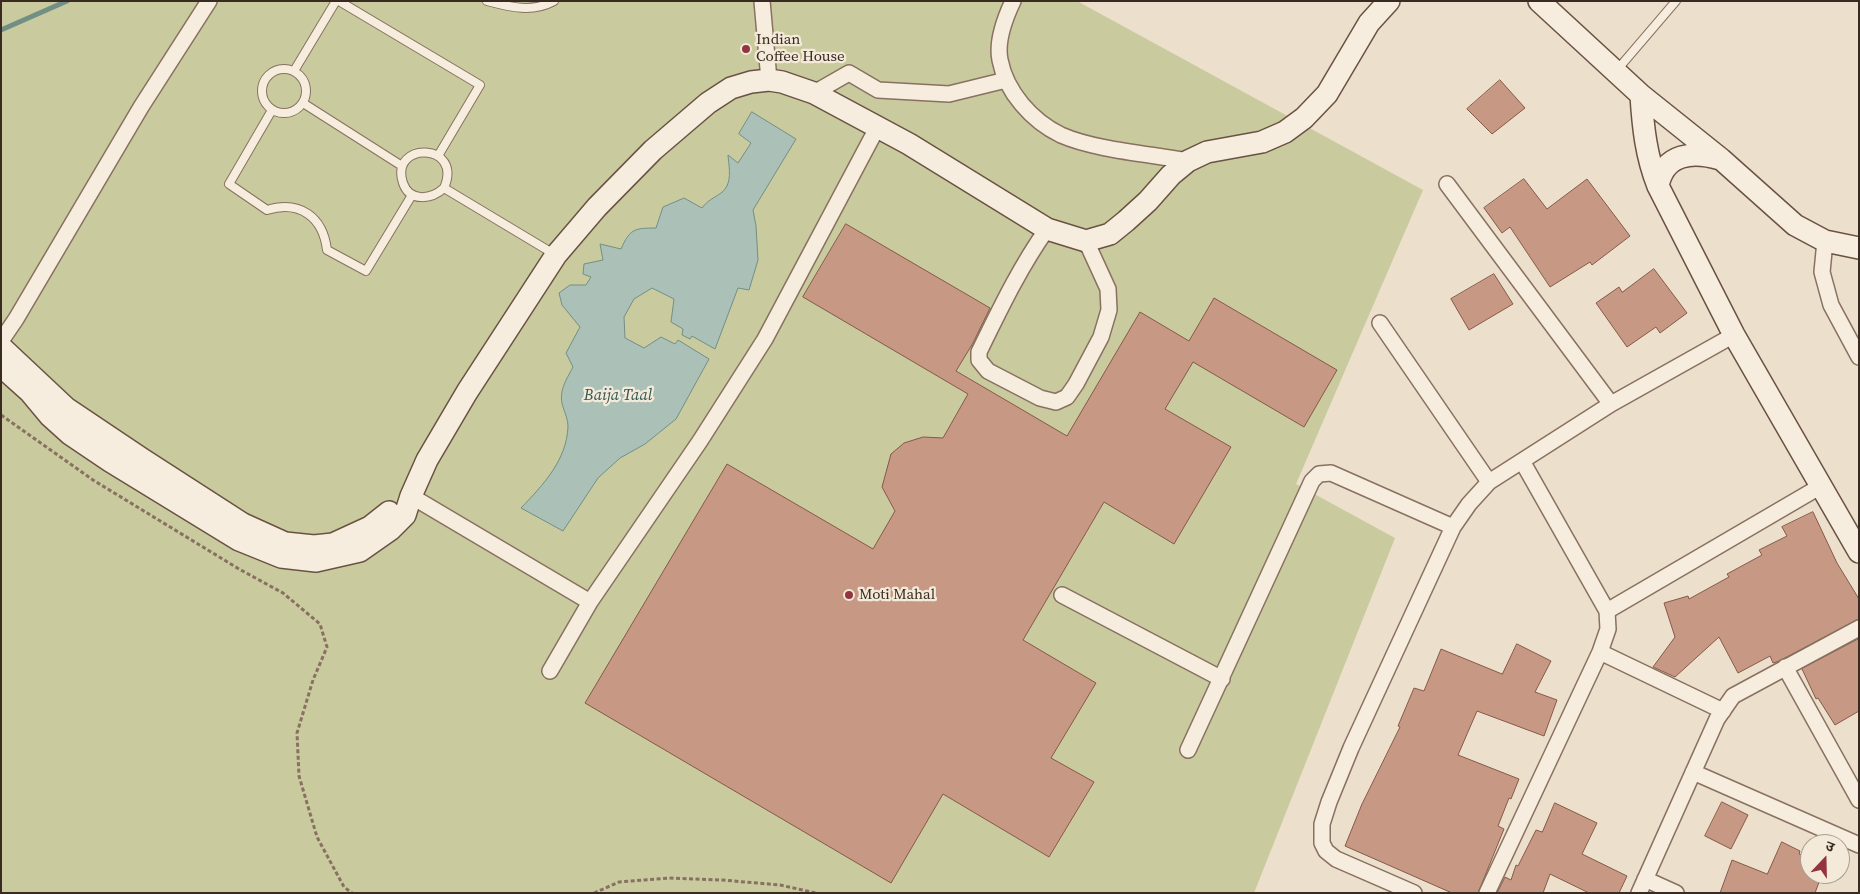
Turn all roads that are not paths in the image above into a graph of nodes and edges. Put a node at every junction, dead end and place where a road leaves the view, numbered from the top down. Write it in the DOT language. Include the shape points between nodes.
graph roads {
  1 [pos="209,1"];
  2 [pos="338,1"];
  3 [pos="487,1"];
  4 [pos="554,1"];
  5 [pos="762,1"];
  6 [pos="1013,1"];
  7 [pos="1389,1"];
  8 [pos="1539,1"];
  9 [pos="1676,1"];
  10 [pos="294,71"];
  11 [pos="1616,72"];
  12 [pos="769,80"];
  13 [pos="1006,80"];
  14 [pos="814,93"];
  15 [pos="1641,95"];
  16 [pos="303,103"];
  17 [pos="272,110"];
  18 [pos="877,128"];
  19 [pos="438,156"];
  20 [pos="1721,159"];
  21 [pos="1188,161"];
  22 [pos="402,166"];
  23 [pos="1446,184"];
  24 [pos="1658,186"];
  25 [pos="444,188"];
  26 [pos="412,195"];
  27 [pos="1047,229"];
  28 [pos="1086,241"];
  29 [pos="1825,241"];
  30 [pos="1859,248"];
  31 [pos="556,256"];
  32 [pos="1380,323"];
  33 [pos="1734,335"];
  34 [pos="1,341"];
  35 [pos="1,347"];
  36 [pos="1859,356"];
  37 [pos="1,366"];
  38 [pos="1611,404"];
  39 [pos="1522,461"];
  40 [pos="1489,482"];
  41 [pos="1822,486"];
  42 [pos="411,496"];
  43 [pos="1453,527"];
  44 [pos="1859,552"];
  45 [pos="1062,595"];
  46 [pos="590,602"];
  47 [pos="1607,611"];
  48 [pos="1859,628"];
  49 [pos="1600,652"];
  50 [pos="1785,667"];
  51 [pos="550,671"];
  52 [pos="1222,679"];
  53 [pos="1723,711"];
  54 [pos="1188,750"];
  55 [pos="1694,772"];
  56 [pos="1859,800"];
  57 [pos="1859,845"];
  58 [pos="1642,886"];
  59 [pos="1414,893"];
  60 [pos="1487,893"];
  61 [pos="1676,893"];
  1 -- 34 [label="street" via="141,107"];
  2 -- 10 [label="lane"];
  2 -- 19 [label="lane" via="480,85"];
  3 -- 4 [label="lane" via="529,9"];
  5 -- 12 [label="street"];
  6 -- 13 [label="street" via="1000,37 999,59"];
  7 -- 21 [label="street" via="1369,24 1326,94 1304,118 1285,132 1262,142 1207,152"];
  8 -- 11 [label="street"];
  9 -- 11 [label="lane"];
  10 -- 16 [label="lane" via="302,78 306,89"];
  10 -- 17 [label="lane" via="282,68 263,82 261,92"];
  11 -- 15 [label="street"];
  12 -- 14 [label="street"];
  12 -- 31 [label="street" via="731,88 708,103 653,150 597,207"];
  13 -- 14 [label="street" via="949,94 878,90 849,73"];
  13 -- 21 [label="street" via="1020,103 1038,120 1061,134 1095,145"];
  14 -- 18 [label="street"];
  15 -- 20 [label="street"];
  15 -- 24 [label="street" via="1649,165"];
  16 -- 17 [label="lane" via="293,111"];
  16 -- 22 [label="lane"];
  17 -- 26 [label="lane" via="229,184 267,210 287,206 310,215 321,227 327,250 366,271"];
  18 -- 27 [label="street" via="909,144"];
  18 -- 46 [label="street" via="765,339"];
  19 -- 22 [label="lane" via="426,151 411,156"];
  19 -- 25 [label="lane" via="447,166 448,179"];
  20 -- 24 [label="street" via="1710,155 1687,155 1668,164 1660,175"];
  20 -- 29 [label="street" via="1795,225"];
  21 -- 28 [label="street" via="1110,234"];
  22 -- 26 [label="lane" via="404,186"];
  23 -- 38 [label="street"];
  24 -- 33 [label="street"];
  25 -- 26 [label="lane" via="437,195 423,198"];
  25 -- 31 [label="lane"];
  27 -- 28 [label="street"];
  27 -- 28 [label="street" via="1002,304 979,352 979,360 988,371 1040,398 1056,402 1067,397 1076,384 1101,337 1108,310 1108,289"];
  29 -- 30 [label="street"];
  29 -- 36 [label="street" via="1822,272 1831,305"];
  31 -- 42 [label="street" via="467,392 427,460"];
  32 -- 40 [label="street"];
  33 -- 38 [label="street"];
  33 -- 41 [label="street"];
  35 -- 42 [label="street" via="66,408 243,524 286,543 332,544 370,527"];
  37 -- 42 [label="street" via="70,434 239,540 281,557 316,561 360,551 405,515"];
  38 -- 39 [label="street"];
  39 -- 40 [label="street"];
  39 -- 47 [label="street"];
  40 -- 43 [label="street"];
  41 -- 44 [label="street"];
  41 -- 47 [label="street"];
  42 -- 46 [label="street"];
  43 -- 52 [label="street" via="1331,473 1320,474 1312,481"];
  43 -- 59 [label="street" via="1351,748 1322,824 1322,843 1331,855"];
  45 -- 52 [label="street"];
  46 -- 51 [label="street"];
  47 -- 49 [label="street" via="1608,629"];
  48 -- 50 [label="street"];
  49 -- 53 [label="street"];
  49 -- 60 [label="street"];
  50 -- 53 [label="street" via="1733,696"];
  50 -- 56 [label="street"];
  52 -- 54 [label="street"];
  53 -- 55 [label="street"];
  55 -- 57 [label="street"];
  55 -- 58 [label="street"];
  58 -- 61 [label="street"];
}
